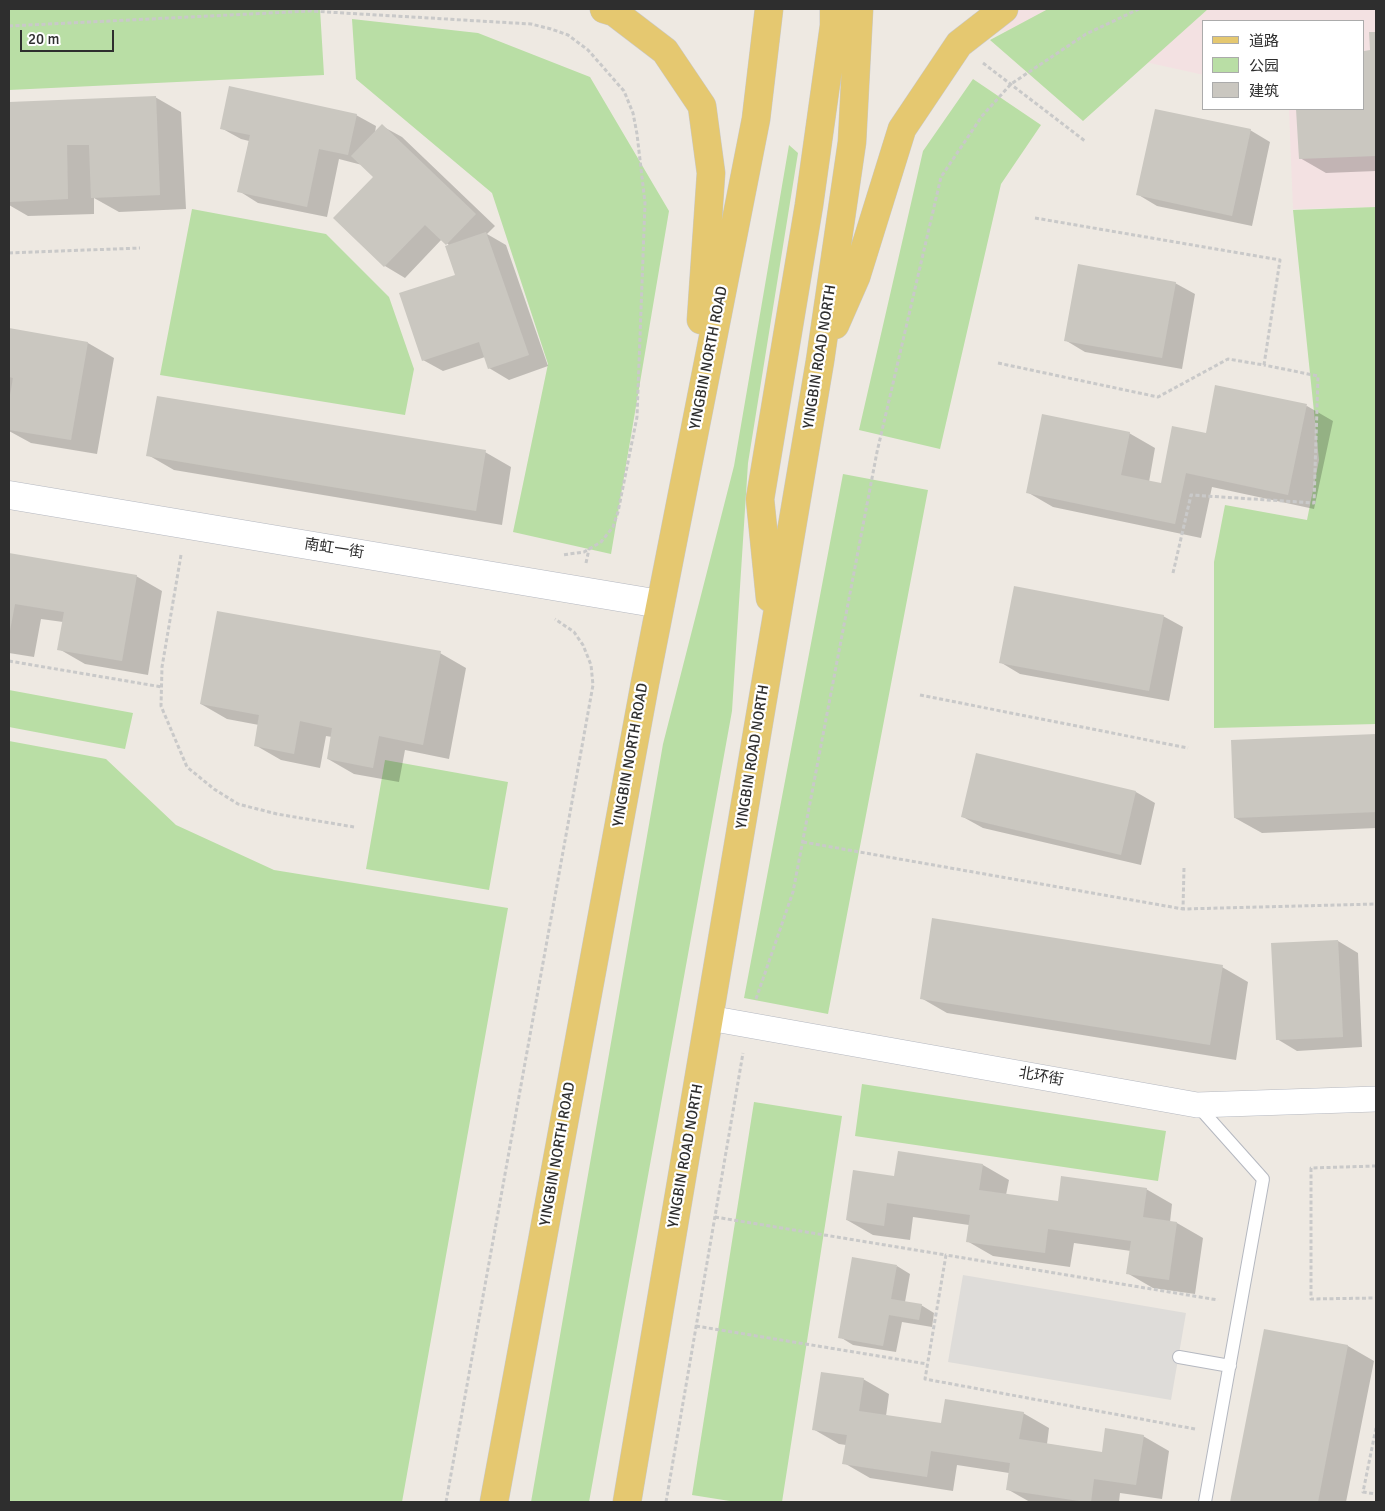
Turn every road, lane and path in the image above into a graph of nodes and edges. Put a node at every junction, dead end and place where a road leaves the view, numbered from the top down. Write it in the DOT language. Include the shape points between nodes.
graph roads {
  1 [pos="604,9"];
  2 [pos="769,9"];
  3 [pos="834,9"];
  4 [pos="859,9"];
  5 [pos="1004,9"];
  6 [pos="1140,9"];
  7 [pos="9,26"];
  8 [pos="959,44"];
  9 [pos="1011,84"];
  10 [pos="1085,141"];
  11 [pos="1035,218"];
  12 [pos="140,248"];
  13 [pos="9,253"];
  14 [pos="820,361"];
  15 [pos="998,363"];
  16 [pos="1264,365"];
  17 [pos="695,427"];
  18 [pos="9,495"];
  19 [pos="186,524"];
  20 [pos="557,556"];
  21 [pos="1174,572"];
  22 [pos="660,604"];
  23 [pos="552,617"];
  24 [pos="774,635"];
  25 [pos="9,660"];
  26 [pos="162,687"];
  27 [pos="920,695"];
  28 [pos="1188,748"];
  29 [pos="354,827"];
  30 [pos="803,842"];
  31 [pos="1184,868"];
  32 [pos="1376,904"];
  33 [pos="1183,909"];
  34 [pos="709,1018"];
  35 [pos="748,1025"];
  36 [pos="1376,1099"];
  37 [pos="1197,1105"];
  38 [pos="1376,1166"];
  39 [pos="715,1217"];
  40 [pos="946,1255"];
  41 [pos="1376,1298"];
  42 [pos="1241,1304"];
  43 [pos="696,1326"];
  44 [pos="1179,1358"];
  45 [pos="927,1364"];
  46 [pos="1230,1366"];
  47 [pos="1376,1428"];
  48 [pos="1218,1433"];
  49 [pos="1376,1494"];
  50 [pos="446,1502"];
  51 [pos="494,1502"];
  52 [pos="627,1502"];
  53 [pos="666,1502"];
  54 [pos="1205,1502"];
  1 -- 17 [label="main road" via="614,12 665,51 702,106 710,173"];
  2 -- 17 [label="main road, YINGBIN NORTH ROAD" via="756,119"];
  3 -- 24 [label="main road" via="809,205 760,499"];
  4 -- 14 [label="main road, YINGBIN ROAD NORTH" via="852,142"];
  5 -- 8 [label="main road"];
  6 -- 9 [label="path" via="1086,34"];
  7 -- 20 [label="path" via="310,11 531,24 568,35 588,50 624,92 637,134 645,203 637,417 613,527 601,542 584,552"];
  8 -- 9 [label="path"];
  8 -- 14 [label="main road" via="902,129 856,277"];
  9 -- 10 [label="path"];
  9 -- 30 [label="path" via="982,116 941,177 877,452"];
  11 -- 16 [label="path" via="1280,260"];
  12 -- 13 [label="path"];
  14 -- 24 [label="main road, YINGBIN ROAD NORTH"];
  15 -- 16 [label="path" via="1158,396 1228,359"];
  16 -- 21 [label="path" via="1318,376 1314,503 1191,495"];
  17 -- 22 [label="main road, YINGBIN NORTH ROAD"];
  18 -- 19 [label="main road, 南虹一街"];
  19 -- 22 [label="main road, 南虹一街"];
  19 -- 26 [label="path" via="162,667"];
  22 -- 51 [label="main road, YINGBIN NORTH ROAD"];
  23 -- 50 [label="path" via="574,632 584,645 593,685"];
  24 -- 34 [label="main road, YINGBIN ROAD NORTH"];
  25 -- 26 [label="path"];
  26 -- 29 [label="path" via="161,706 187,767 214,789 238,804"];
  27 -- 28 [label="path"];
  30 -- 33 [label="path"];
  30 -- 35 [label="path" via="793,892"];
  31 -- 33 [label="path"];
  32 -- 33 [label="path"];
  34 -- 35 [label="street, 北环街"];
  34 -- 52 [label="main road, YINGBIN ROAD NORTH"];
  35 -- 37 [label="street, 北环街"];
  35 -- 39 [label="path"];
  36 -- 37 [label="street, 北环街"];
  37 -- 42 [label="lane" via="1263,1179"];
  38 -- 41 [label="path" via="1310,1168 1311,1300"];
  39 -- 40 [label="path"];
  39 -- 43 [label="path"];
  40 -- 42 [label="path"];
  40 -- 45 [label="path"];
  42 -- 46 [label="lane"];
  43 -- 45 [label="path"];
  43 -- 53 [label="path"];
  44 -- 46 [label="lane"];
  45 -- 48 [label="path" via="924,1379"];
  46 -- 48 [label="lane"];
  47 -- 49 [label="path" via="1363,1492"];
  48 -- 54 [label="lane"];
}
